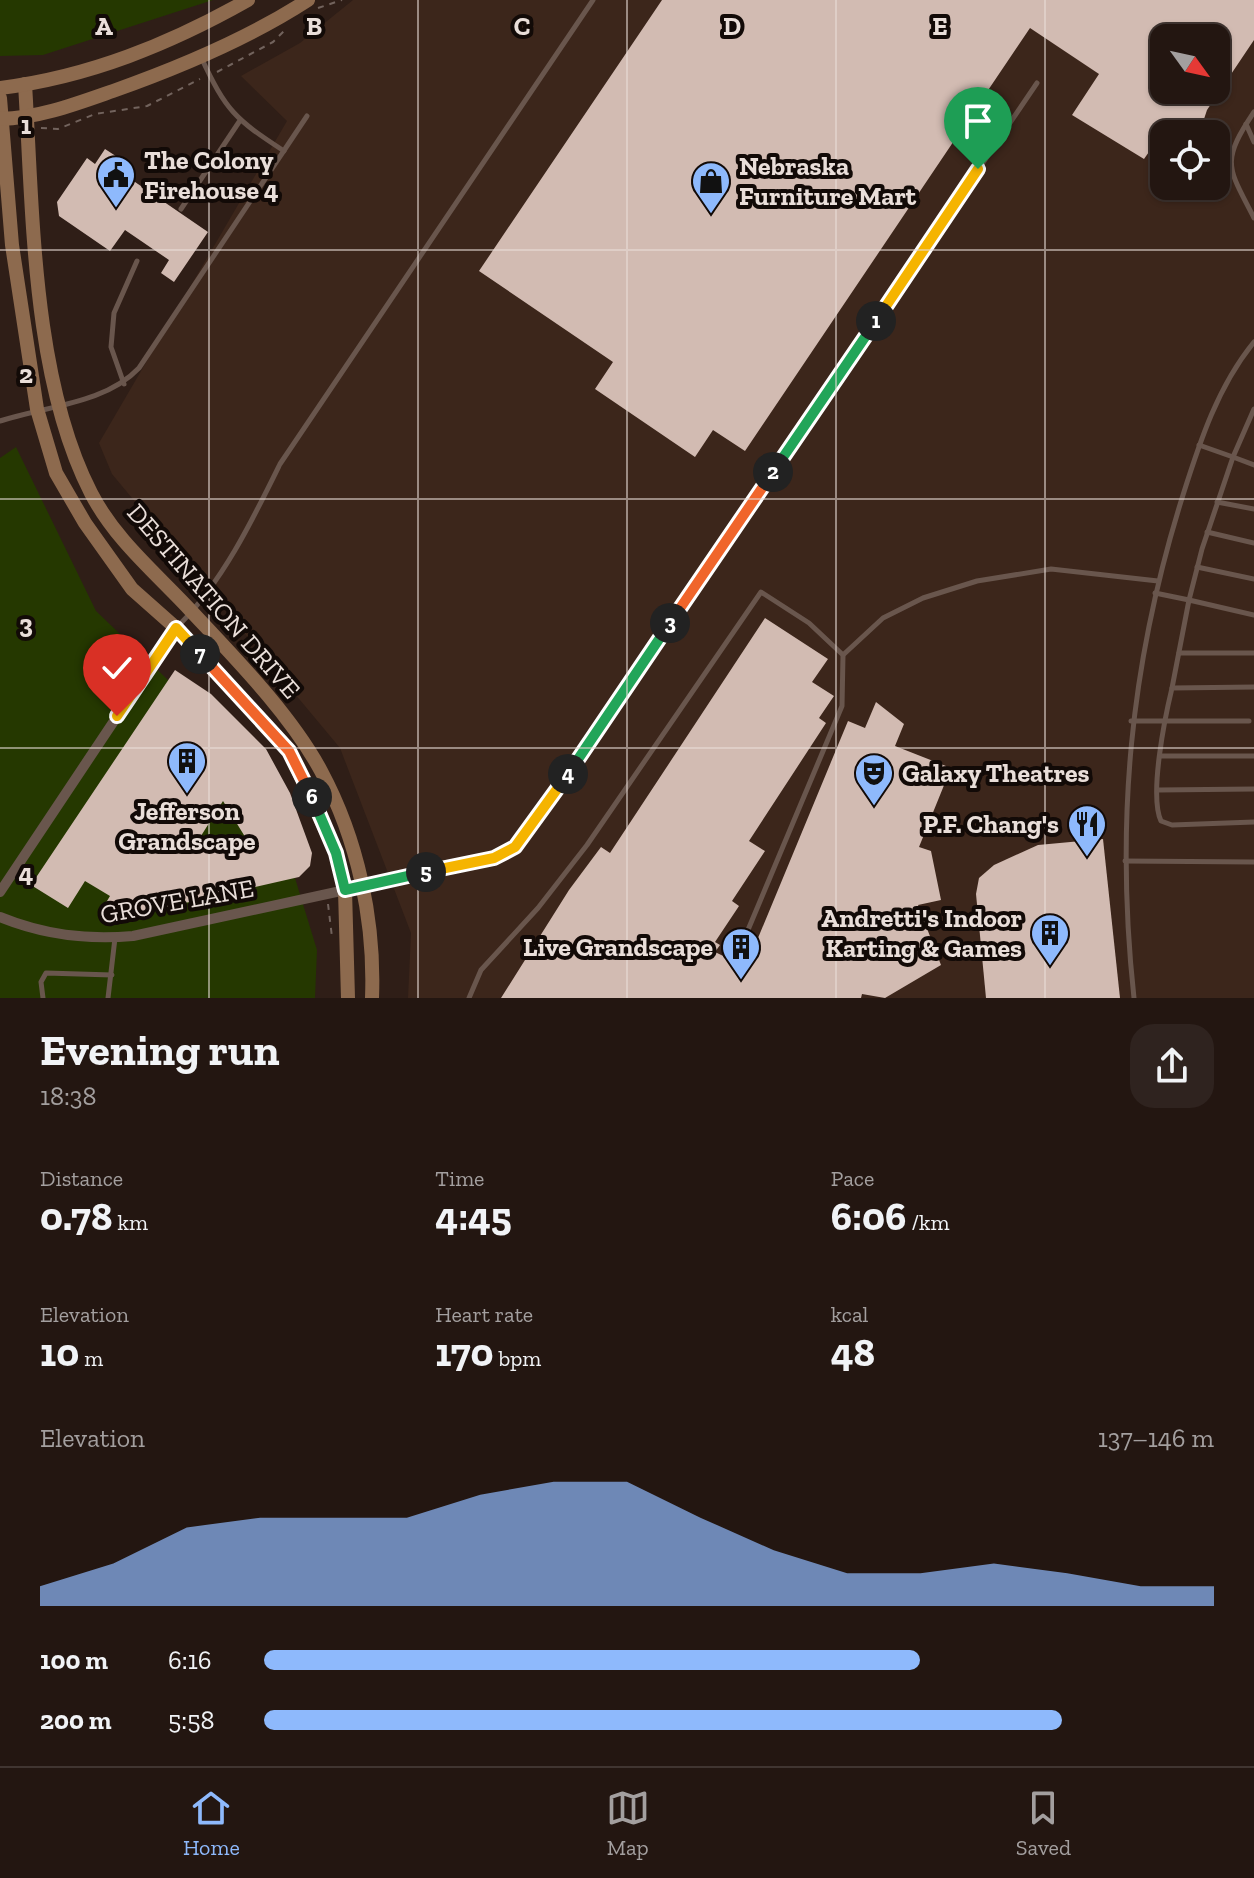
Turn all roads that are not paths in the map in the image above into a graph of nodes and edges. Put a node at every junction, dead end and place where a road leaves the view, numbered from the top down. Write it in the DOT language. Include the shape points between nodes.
graph roads {
  1 [pos="248,0"];
  2 [pos="308,0"];
  3 [pos="593,0"];
  4 [pos="200,56"];
  5 [pos="1037,83"];
  6 [pos="25,84"];
  7 [pos="0,88"];
  8 [pos="0,98"];
  9 [pos="1254,112"];
  10 [pos="307,116"];
  11 [pos="27,118"];
  12 [pos="1,119"];
  13 [pos="239,122"];
  14 [pos="1246,124"];
  15 [pos="1254,142"];
  16 [pos="284,151"];
  17 [pos="181,209"];
  18 [pos="1254,218"];
  19 [pos="137,261"];
  20 [pos="1254,342"];
  21 [pos="124,384"];
  22 [pos="58,404"];
  23 [pos="37,409"];
  24 [pos="1254,409"];
  25 [pos="0,421"];
  26 [pos="1246,425"];
  27 [pos="1254,428"];
  28 [pos="1199,445"];
  29 [pos="1233,457"];
  30 [pos="1254,465"];
  31 [pos="1217,502"];
  32 [pos="1254,509"];
  33 [pos="1207,532"];
  34 [pos="1254,543"];
  35 [pos="1197,567"];
  36 [pos="1254,579"];
  37 [pos="1158,581"];
  38 [pos="1155,593"];
  39 [pos="1189,600"];
  40 [pos="192,612"];
  41 [pos="1254,615"];
  42 [pos="176,628"];
  43 [pos="1179,653"];
  44 [pos="1254,653"];
  45 [pos="843,655"];
  46 [pos="1254,687"];
  47 [pos="1172,688"];
  48 [pos="1131,721"];
  49 [pos="1249,721"];
  50 [pos="1164,722"];
  51 [pos="1160,756"];
  52 [pos="1254,756"];
  53 [pos="1254,789"];
  54 [pos="1159,790"];
  55 [pos="1254,822"];
  56 [pos="1125,861"];
  57 [pos="1254,862"];
  58 [pos="362,886"];
  59 [pos="345,890"];
  60 [pos="0,892"];
  61 [pos="0,917"];
  62 [pos="115,937"];
  63 [pos="745,937"];
  64 [pos="112,975"];
  65 [pos="43,998"];
  66 [pos="108,998"];
  67 [pos="348,998"];
  68 [pos="372,998"];
  69 [pos="469,998"];
  70 [pos="1134,998"];
  1 -- 6 [label="street" via="164,43 76,74"];
  2 -- 4 [label="street"];
  3 -- 40 [label="lane" via="280,464 254,518"];
  4 -- 11 [label="street" via="156,77"];
  4 -- 13 [label="lane"];
  5 -- 58 [label="lane" via="532,829 494,858"];
  6 -- 7 [label="street"];
  6 -- 11 [label="street, DESTINATION DRIVE"];
  8 -- 12 [label="street, DESTINATION DRIVE"];
  9 -- 14 [label="lane"];
  10 -- 16 [label="lane"];
  11 -- 12 [label="street"];
  11 -- 22 [label="street, DESTINATION DRIVE" via="48,366"];
  12 -- 23 [label="street, DESTINATION DRIVE" via="12,245"];
  13 -- 16 [label="lane"];
  13 -- 17 [label="lane"];
  14 -- 15 [label="lane"];
  14 -- 18 [label="lane" via="1231,148 1230,169"];
  16 -- 21 [label="lane"];
  19 -- 21 [label="lane" via="114,313 111,347"];
  20 -- 28 [label="lane" via="1216,403"];
  21 -- 22 [label="lane"];
  22 -- 23 [label="lane"];
  22 -- 40 [label="street, DESTINATION DRIVE" via="92,495 135,555"];
  23 -- 25 [label="lane"];
  23 -- 42 [label="street, DESTINATION DRIVE" via="56,473 85,523 132,589"];
  24 -- 26 [label="lane"];
  26 -- 27 [label="lane"];
  26 -- 29 [label="lane"];
  28 -- 29 [label="lane"];
  28 -- 37 [label="lane"];
  29 -- 30 [label="lane"];
  29 -- 31 [label="lane"];
  31 -- 32 [label="lane"];
  31 -- 33 [label="lane"];
  33 -- 34 [label="lane"];
  33 -- 35 [label="lane"];
  35 -- 36 [label="lane"];
  35 -- 39 [label="lane"];
  37 -- 38 [label="lane"];
  37 -- 45 [label="lane" via="1051,569 977,581 883,618"];
  38 -- 39 [label="lane"];
  38 -- 48 [label="lane"];
  39 -- 41 [label="lane"];
  39 -- 43 [label="lane"];
  40 -- 42 [label="lane"];
  40 -- 58 [label="street, DESTINATION DRIVE" via="288,722 321,770 345,823"];
  42 -- 59 [label="street, DESTINATION DRIVE" via="289,751 336,853"];
  42 -- 60 [label="street"];
  43 -- 44 [label="lane"];
  43 -- 47 [label="lane"];
  45 -- 63 [label="lane" via="842,706"];
  45 -- 69 [label="lane" via="809,623 761,592 587,845 481,970"];
  46 -- 47 [label="lane"];
  47 -- 50 [label="lane"];
  48 -- 50 [label="lane"];
  48 -- 56 [label="lane"];
  49 -- 50 [label="lane"];
  50 -- 51 [label="lane"];
  51 -- 52 [label="lane"];
  51 -- 54 [label="lane"];
  53 -- 54 [label="lane"];
  54 -- 55 [label="lane" via="1159,817 1166,823"];
  56 -- 57 [label="lane"];
  56 -- 70 [label="lane"];
  58 -- 59 [label="street, GROVE LANE"];
  58 -- 68 [label="street, DESTINATION DRIVE" via="374,945"];
  59 -- 62 [label="street, GROVE LANE"];
  59 -- 67 [label="street, DESTINATION DRIVE"];
  61 -- 62 [label="street, GROVE LANE" via="62,936"];
  62 -- 64 [label="lane"];
  64 -- 65 [label="lane" via="46,973"];
  64 -- 66 [label="lane"];
}
